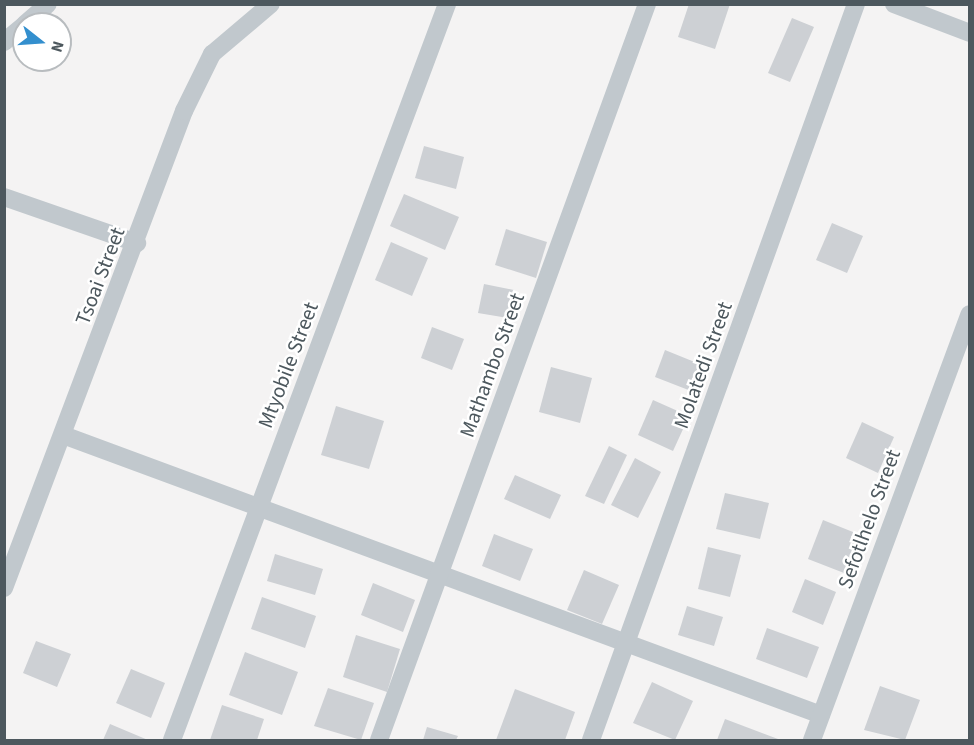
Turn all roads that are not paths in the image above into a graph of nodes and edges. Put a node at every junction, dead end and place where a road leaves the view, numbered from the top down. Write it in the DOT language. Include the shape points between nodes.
graph roads {
  1 [pos="271,4"];
  2 [pos="447,4"];
  3 [pos="647,4"];
  4 [pos="856,4"];
  5 [pos="894,4"];
  6 [pos="969,33"];
  7 [pos="4,197"];
  8 [pos="136,243"];
  9 [pos="969,314"];
  10 [pos="63,435"];
  11 [pos="259,508"];
  12 [pos="439,575"];
  13 [pos="4,588"];
  14 [pos="626,645"];
  15 [pos="821,715"];
  16 [pos="172,741"];
  17 [pos="379,741"];
  18 [pos="591,741"];
  19 [pos="812,741"];
  1 -- 8 [label="street, Tsoai Street" via="212,54 184,111"];
  2 -- 11 [label="street, Mtyobile Street"];
  3 -- 12 [label="street, Mathambo Street"];
  4 -- 14 [label="street, Molatedi Street"];
  5 -- 6 [label="street"];
  7 -- 8 [label="street"];
  8 -- 10 [label="street, Tsoai Street"];
  9 -- 15 [label="street, Sefotlhelo Street"];
  10 -- 11 [label="street"];
  10 -- 13 [label="street, Tsoai Street"];
  11 -- 12 [label="street"];
  11 -- 16 [label="street, Mtyobile Street"];
  12 -- 14 [label="street"];
  12 -- 17 [label="street, Mathambo Street"];
  14 -- 15 [label="street"];
  14 -- 18 [label="street, Molatedi Street"];
  15 -- 19 [label="street, Sefotlhelo Street"];
}
